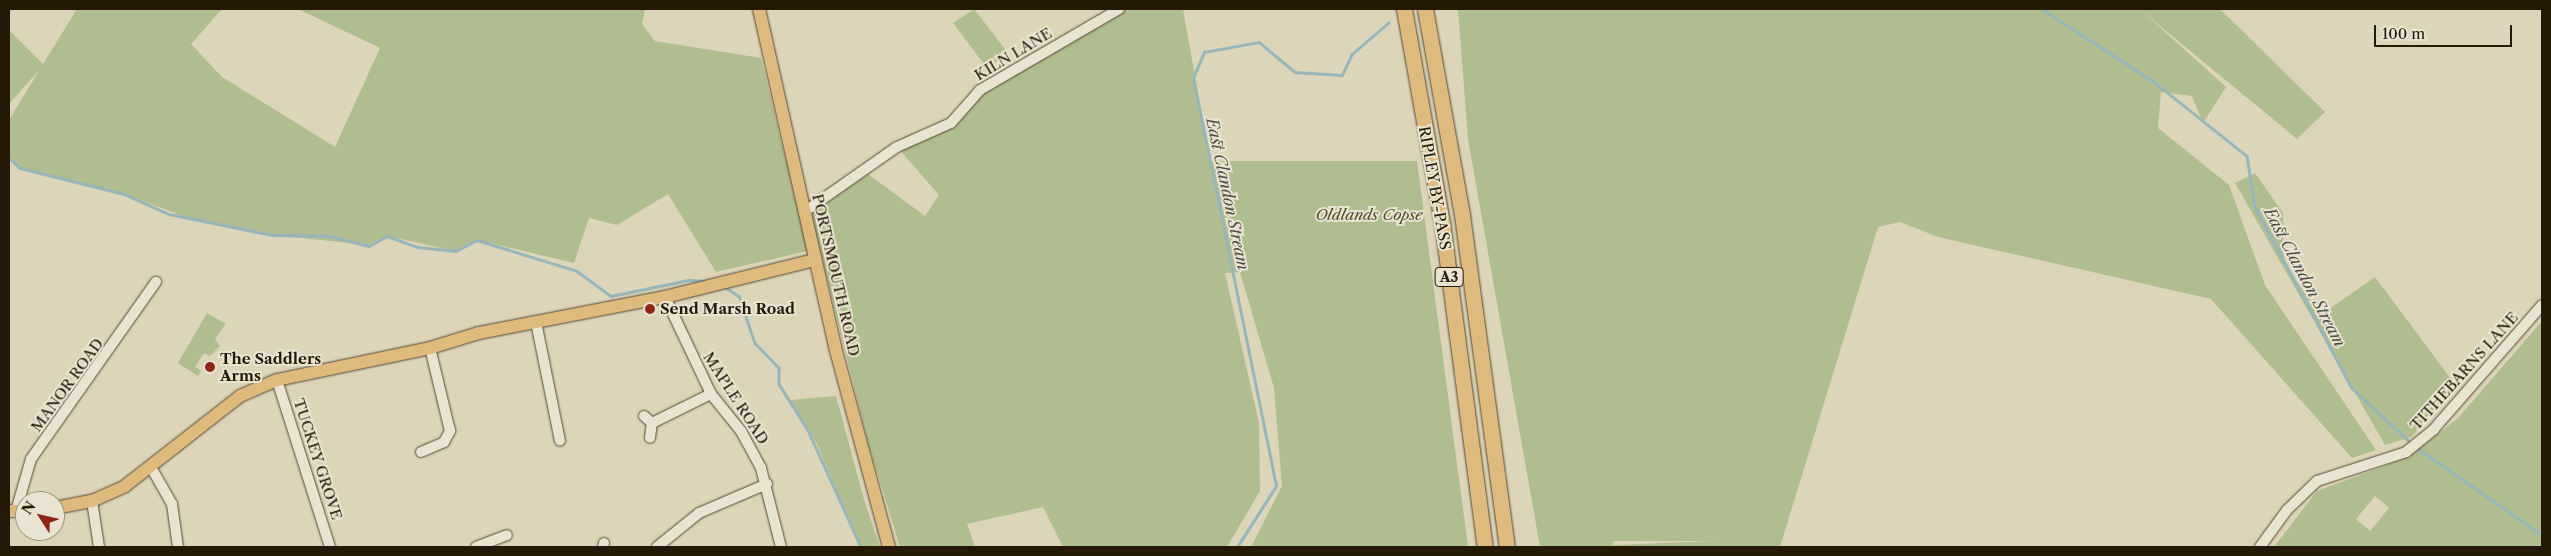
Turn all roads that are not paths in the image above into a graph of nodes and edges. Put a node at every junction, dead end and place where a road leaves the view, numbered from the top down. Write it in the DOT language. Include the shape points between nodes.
graph roads {
  1 [pos="759,9"];
  2 [pos="1119,9"];
  3 [pos="1404,9"];
  4 [pos="1425,9"];
  5 [pos="804,212"];
  6 [pos="815,260"];
  7 [pos="156,282"];
  8 [pos="665,297"];
  9 [pos="2542,305"];
  10 [pos="536,322"];
  11 [pos="430,348"];
  12 [pos="277,380"];
  13 [pos="711,394"];
  14 [pos="650,438"];
  15 [pos="560,441"];
  16 [pos="421,452"];
  17 [pos="152,469"];
  18 [pos="766,484"];
  19 [pos="22,491"];
  20 [pos="92,501"];
  21 [pos="65,506"];
  22 [pos="507,535"];
  23 [pos="99,547"];
  24 [pos="178,547"];
  25 [pos="330,547"];
  26 [pos="476,547"];
  27 [pos="657,547"];
  28 [pos="780,547"];
  29 [pos="889,547"];
  30 [pos="1485,547"];
  31 [pos="1506,547"];
  32 [pos="2260,547"];
  1 -- 5 [label="main road, PORTSMOUTH ROAD"];
  2 -- 5 [label="street, KILN LANE" via="980,90 951,123 897,147"];
  3 -- 30 [label="highway, RIPLEY BY-PASS / A3" via="1442,222"];
  4 -- 31 [label="highway, RIPLEY BY-PASS / A3" via="1462,215"];
  5 -- 6 [label="main road, PORTSMOUTH ROAD"];
  6 -- 8 [label="main road"];
  6 -- 29 [label="main road, PORTSMOUTH ROAD"];
  7 -- 19 [label="street, MANOR ROAD" via="126,330 31,459"];
  8 -- 10 [label="main road"];
  8 -- 13 [label="street, MAPLE ROAD"];
  9 -- 32 [label="street, TITHEBARNS LANE" via="2421,440 2406,452 2317,481 2287,510"];
  10 -- 11 [label="main road"];
  10 -- 15 [label="street"];
  11 -- 12 [label="main road"];
  11 -- 16 [label="street" via="450,431 444,442"];
  12 -- 17 [label="main road" via="240,396 180,441"];
  12 -- 25 [label="street, TUCKEY GROVE"];
  13 -- 14 [label="street" via="648,419"];
  13 -- 18 [label="street, MAPLE ROAD" via="741,431"];
  17 -- 20 [label="main road"];
  17 -- 24 [label="street" via="172,504"];
  18 -- 27 [label="street" via="699,512"];
  18 -- 28 [label="street, MAPLE ROAD"];
  20 -- 21 [label="main road"];
  20 -- 23 [label="street"];
  22 -- 26 [label="street"];
}
